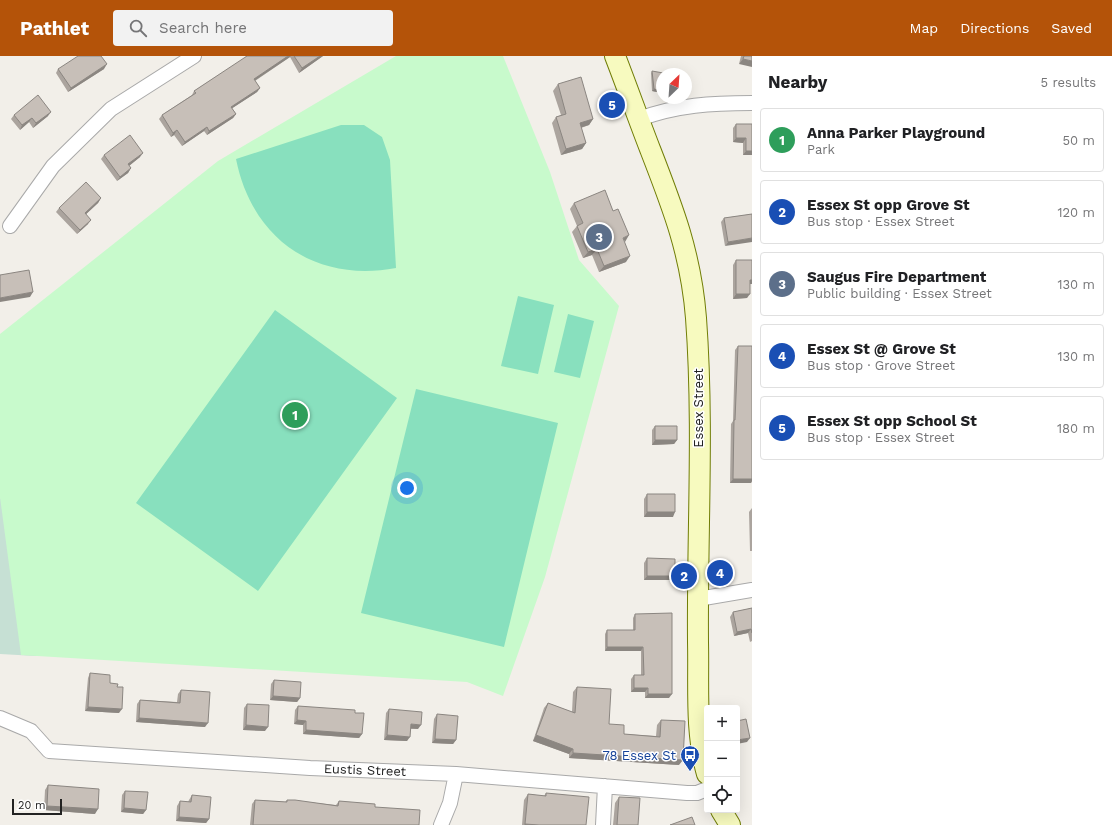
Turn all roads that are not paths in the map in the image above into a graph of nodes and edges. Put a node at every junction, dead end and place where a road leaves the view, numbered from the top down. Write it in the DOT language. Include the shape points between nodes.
graph roads {
  1 [pos="194,56"];
  2 [pos="615,56"];
  3 [pos="752,103"];
  4 [pos="639,119"];
  5 [pos="10,226"];
  6 [pos="752,590"];
  7 [pos="698,599"];
  8 [pos="0,718"];
  9 [pos="704,758"];
  10 [pos="456,774"];
  11 [pos="605,786"];
  12 [pos="704,790"];
  13 [pos="723,813"];
  14 [pos="442,825"];
  15 [pos="603,825"];
  16 [pos="730,825"];
  1 -- 5 [label="street" via="110,109 53,166"];
  2 -- 4 [label="main road, Essex Street"];
  3 -- 4 [label="street" via="695,104"];
  4 -- 7 [label="main road, Essex Street" via="678,222 693,289 698,388"];
  6 -- 7 [label="street"];
  7 -- 9 [label="main road, Essex Street" via="700,720"];
  8 -- 10 [label="street, Eustis Street" via="31,731 49,751 310,768"];
  10 -- 11 [label="street, Eustis Street"];
  10 -- 14 [label="street"];
  11 -- 12 [label="street, Eustis Street" via="687,793"];
  11 -- 15 [label="street"];
  13 -- 16 [label="main road"];
}
